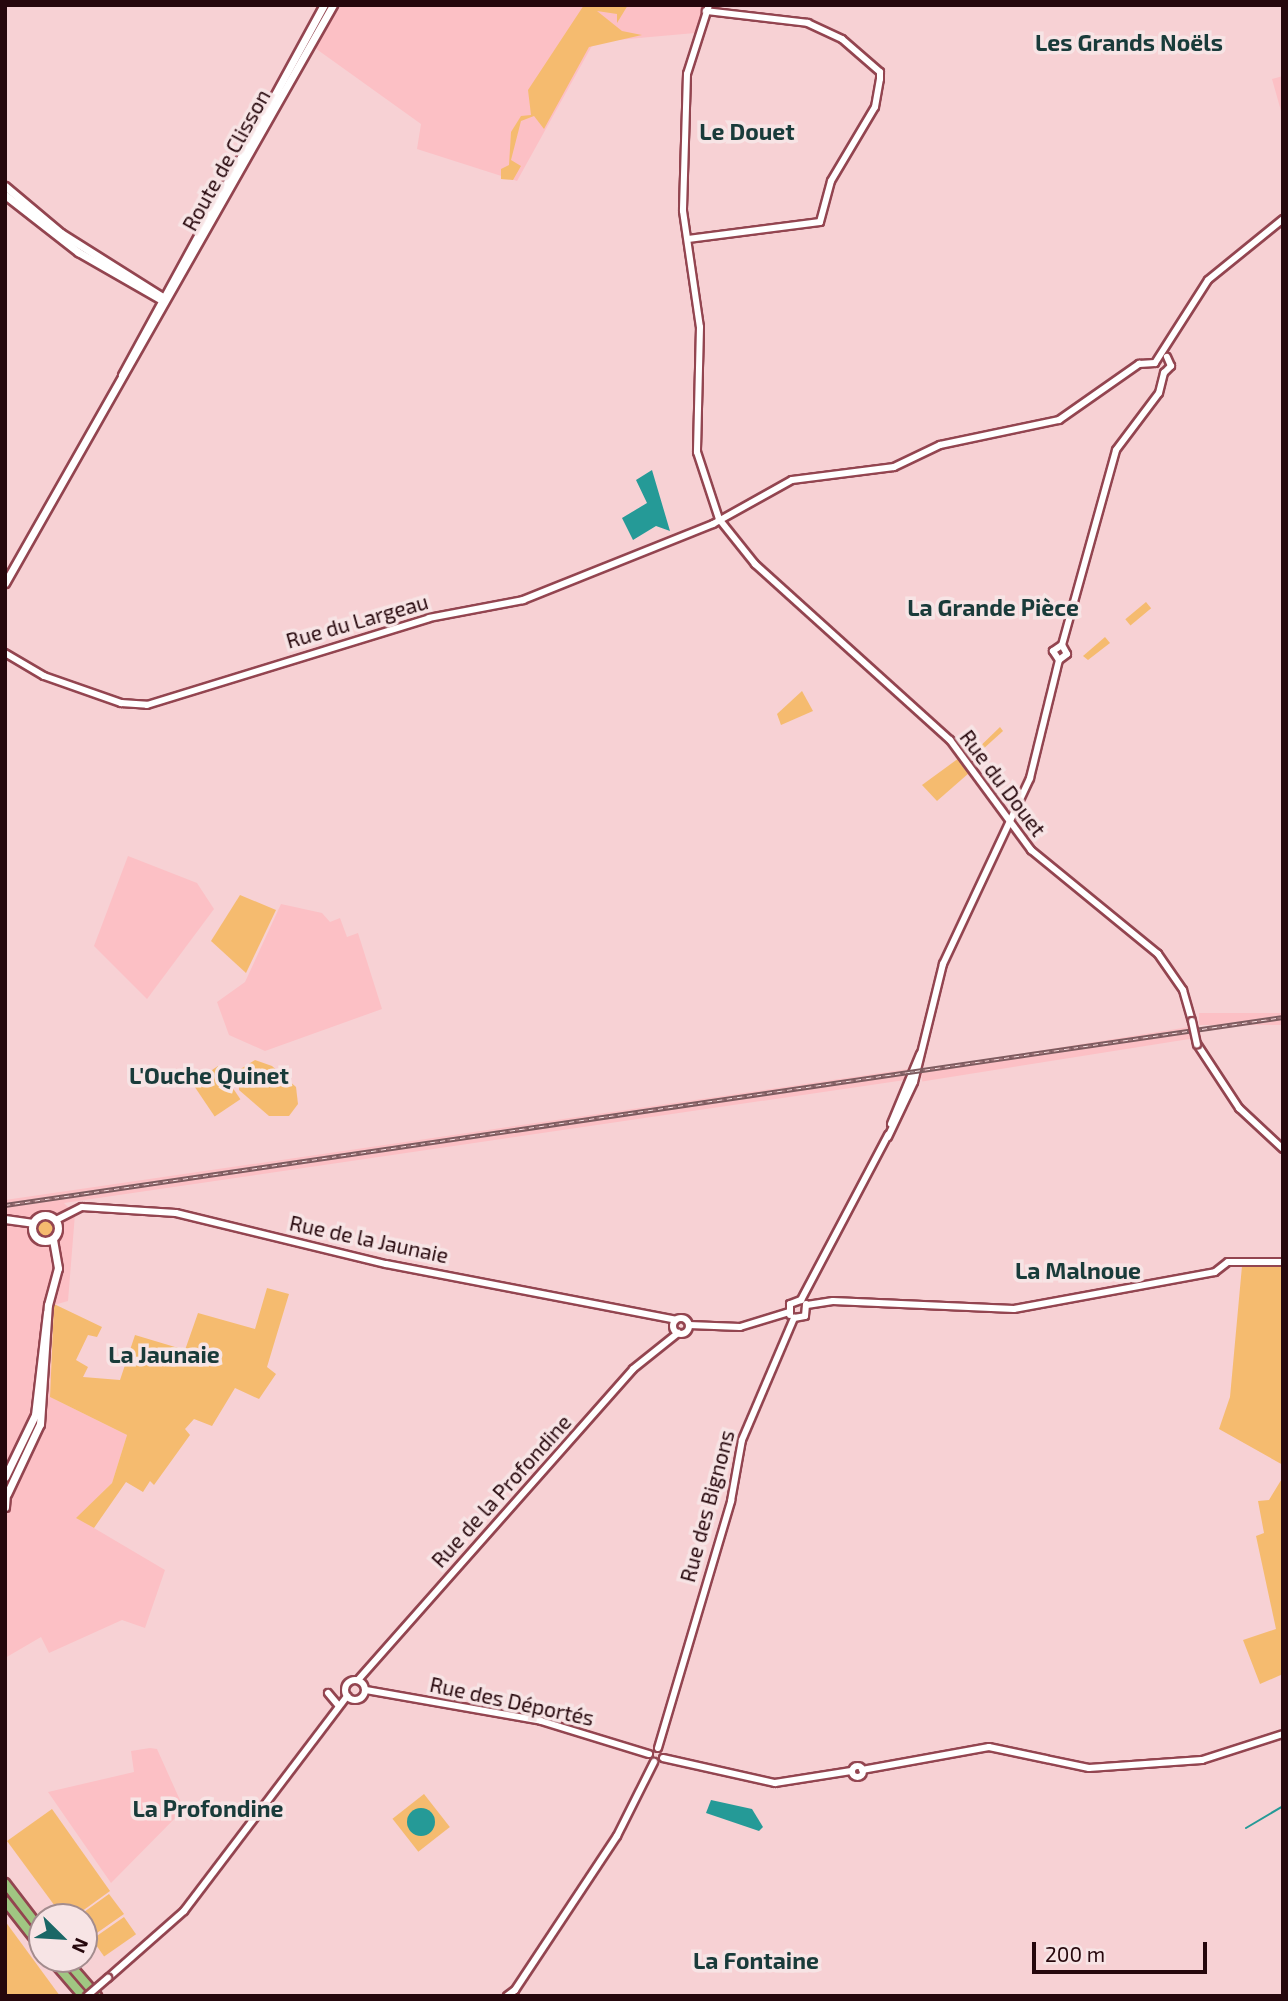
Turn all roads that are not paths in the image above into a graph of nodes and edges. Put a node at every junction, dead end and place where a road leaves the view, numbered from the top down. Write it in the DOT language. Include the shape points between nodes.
graph roads {
  1 [pos="324,5"];
  2 [pos="333,5"];
  3 [pos="708,8"];
  4 [pos="284,84"];
  5 [pos="5,186"];
  6 [pos="5,195"];
  7 [pos="1283,219"];
  8 [pos="688,239"];
  9 [pos="195,244"];
  10 [pos="159,296"];
  11 [pos="171,296"];
  12 [pos="159,309"];
  13 [pos="1160,359"];
  14 [pos="1164,373"];
  15 [pos="719,519"];
  16 [pos="5,583"];
  17 [pos="5,653"];
  18 [pos="1009,825"];
  19 [pos="920,1054"];
  20 [pos="888,1136"];
  21 [pos="1283,1149"];
  22 [pos="5,1219"];
  23 [pos="56,1220"];
  24 [pos="33,1223"];
  25 [pos="53,1239"];
  26 [pos="1283,1262"];
  27 [pos="801,1300"];
  28 [pos="807,1306"];
  29 [pos="48,1309"];
  30 [pos="789,1312"];
  31 [pos="794,1318"];
  32 [pos="676,1321"];
  33 [pos="689,1325"];
  34 [pos="678,1333"];
  35 [pos="5,1477"];
  36 [pos="6,1492"];
  37 [pos="5,1507"];
  38 [pos="358,1680"];
  39 [pos="366,1690"];
  40 [pos="328,1693"];
  41 [pos="347,1696"];
  42 [pos="338,1705"];
  43 [pos="1283,1734"];
  44 [pos="658,1748"];
  45 [pos="649,1754"];
  46 [pos="663,1758"];
  47 [pos="654,1762"];
  48 [pos="5,1883"];
  49 [pos="5,1901"];
  50 [pos="28,1913"];
  51 [pos="28,1930"];
  52 [pos="64,1973"];
  53 [pos="77,1973"];
  54 [pos="516,1993"];
  55 [pos="85,1996"];
  56 [pos="97,1996"];
  57 [pos="507,1996"];
  1 -- 4 [label="main road, Route de Clisson"];
  2 -- 4 [label="main road, Route de Clisson"];
  3 -- 8 [label="street" via="687,74 683,217"];
  3 -- 8 [label="street" via="802,21 842,40 880,72 876,107 831,181 820,222"];
  4 -- 9 [label="main road, Route de Clisson"];
  5 -- 10 [label="main road" via="61,233"];
  6 -- 10 [label="main road" via="52,234"];
  7 -- 13 [label="street" via="1217,271"];
  8 -- 15 [label="street" via="700,327 697,452"];
  9 -- 10 [label="main road, Route de Clisson"];
  9 -- 11 [label="main road, Route de Clisson"];
  10 -- 11 [label="main road"];
  10 -- 12 [label="main road, Route de Clisson"];
  11 -- 12 [label="main road, Route de Clisson"];
  12 -- 16 [label="main road, Route de Clisson"];
  13 -- 14 [label="street"];
  13 -- 14 [label="street" via="1171,366"];
  13 -- 15 [label="street, Rue du Largeau" via="1139,364 1059,420 940,445 894,467 792,481"];
  14 -- 18 [label="street" via="1159,393 1116,450 1062,645 1068,654 1059,660 1033,769"];
  15 -- 17 [label="street, Rue du Largeau" via="523,600 429,618 147,705 121,703 44,676"];
  15 -- 18 [label="street, Rue du Douet" via="765,574 950,740"];
  18 -- 19 [label="street" via="943,964"];
  18 -- 21 [label="street, Rue du Douet, bridge" via="1158,954 1183,990 1196,1044 1239,1108"];
  19 -- 20 [label="street"];
  19 -- 20 [label="street" via="916,1074"];
  20 -- 27 [label="street"];
  22 -- 24 [label="main road"];
  23 -- 24 [label="main road" via="45,1214"];
  23 -- 25 [label="main road"];
  23 -- 32 [label="street, Rue de la Jaunaie" via="82,1207 176,1213 386,1264"];
  24 -- 25 [label="main road" via="37,1239"];
  25 -- 29 [label="main road" via="58,1269"];
  26 -- 28 [label="street" via="1228,1262 1215,1272 1014,1309 848,1301"];
  27 -- 28 [label="street"];
  27 -- 30 [label="street"];
  28 -- 31 [label="street" via="805,1316"];
  29 -- 35 [label="main road" via="35,1415"];
  29 -- 36 [label="main road" via="40,1424"];
  30 -- 31 [label="street"];
  30 -- 33 [label="street" via="740,1327"];
  31 -- 44 [label="street, Rue des Bignons" via="742,1440 731,1501"];
  32 -- 33 [label="street, Rue de la Jaunaie"];
  32 -- 34 [label="street"];
  33 -- 34 [label="street, Rue de la Profondine"];
  34 -- 38 [label="street, Rue de la Profondine" via="633,1369"];
  36 -- 37 [label="main road"];
  38 -- 39 [label="street"];
  38 -- 41 [label="street" via="348,1684"];
  39 -- 41 [label="street" via="359,1700"];
  39 -- 45 [label="street, Rue des Déportés" via="541,1721"];
  40 -- 42 [label="street"];
  41 -- 42 [label="street"];
  42 -- 55 [label="street, bridge" via="184,1911"];
  43 -- 46 [label="street" via="1202,1760 1089,1768 989,1748 862,1770 858,1776 851,1771 775,1783"];
  44 -- 45 [label="street"];
  44 -- 46 [label="street"];
  45 -- 47 [label="street"];
  46 -- 47 [label="street"];
  47 -- 54 [label="street" via="617,1836"];
  48 -- 50 [label="highway"];
  49 -- 51 [label="highway"];
  52 -- 55 [label="highway"];
  53 -- 56 [label="highway"];
  54 -- 57 [label="street"];
}
